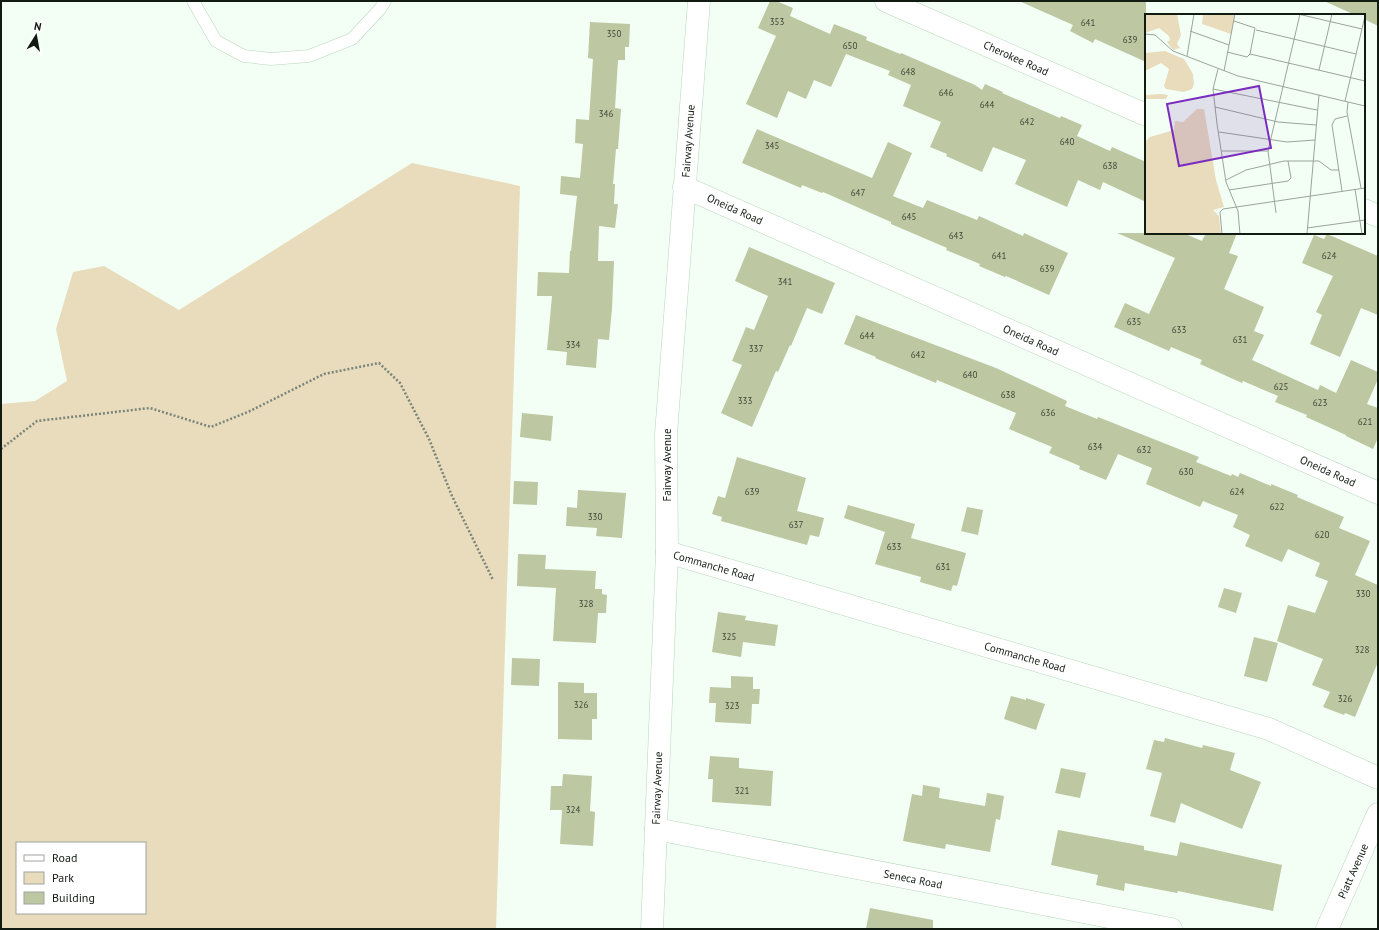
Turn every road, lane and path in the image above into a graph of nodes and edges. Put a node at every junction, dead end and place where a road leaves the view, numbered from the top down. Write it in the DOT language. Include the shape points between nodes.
graph roads {
  1 [pos="193,1"];
  2 [pos="385,1"];
  3 [pos="699,1"];
  4 [pos="886,1"];
  5 [pos="1145,115"];
  6 [pos="684,187"];
  7 [pos="1365,210"];
  8 [pos="1378,216"];
  9 [pos="1,449"];
  10 [pos="1378,493"];
  11 [pos="666,552"];
  12 [pos="493,580"];
  13 [pos="1378,778"];
  14 [pos="1378,814"];
  15 [pos="656,828"];
  16 [pos="652,929"];
  17 [pos="1171,929"];
  18 [pos="1327,929"];
  1 -- 2 [label="lane" via="216,41 244,56 271,59 309,56 352,39"];
  3 -- 6 [label="street, Fairway Avenue"];
  4 -- 5 [label="street, Cherokee Road"];
  6 -- 10 [label="street, Oneida Road"];
  6 -- 11 [label="street, Fairway Avenue" via="666,434"];
  7 -- 8 [label="street"];
  9 -- 12 [label="path" via="37,421 150,408 211,427 250,411 324,374 379,363 400,383"];
  11 -- 13 [label="street, Commanche Road" via="1269,729"];
  11 -- 15 [label="street, Fairway Avenue"];
  14 -- 18 [label="street, Piatt Avenue"];
  15 -- 16 [label="street, Fairway Avenue"];
  15 -- 17 [label="street, Seneca Road"];
}
